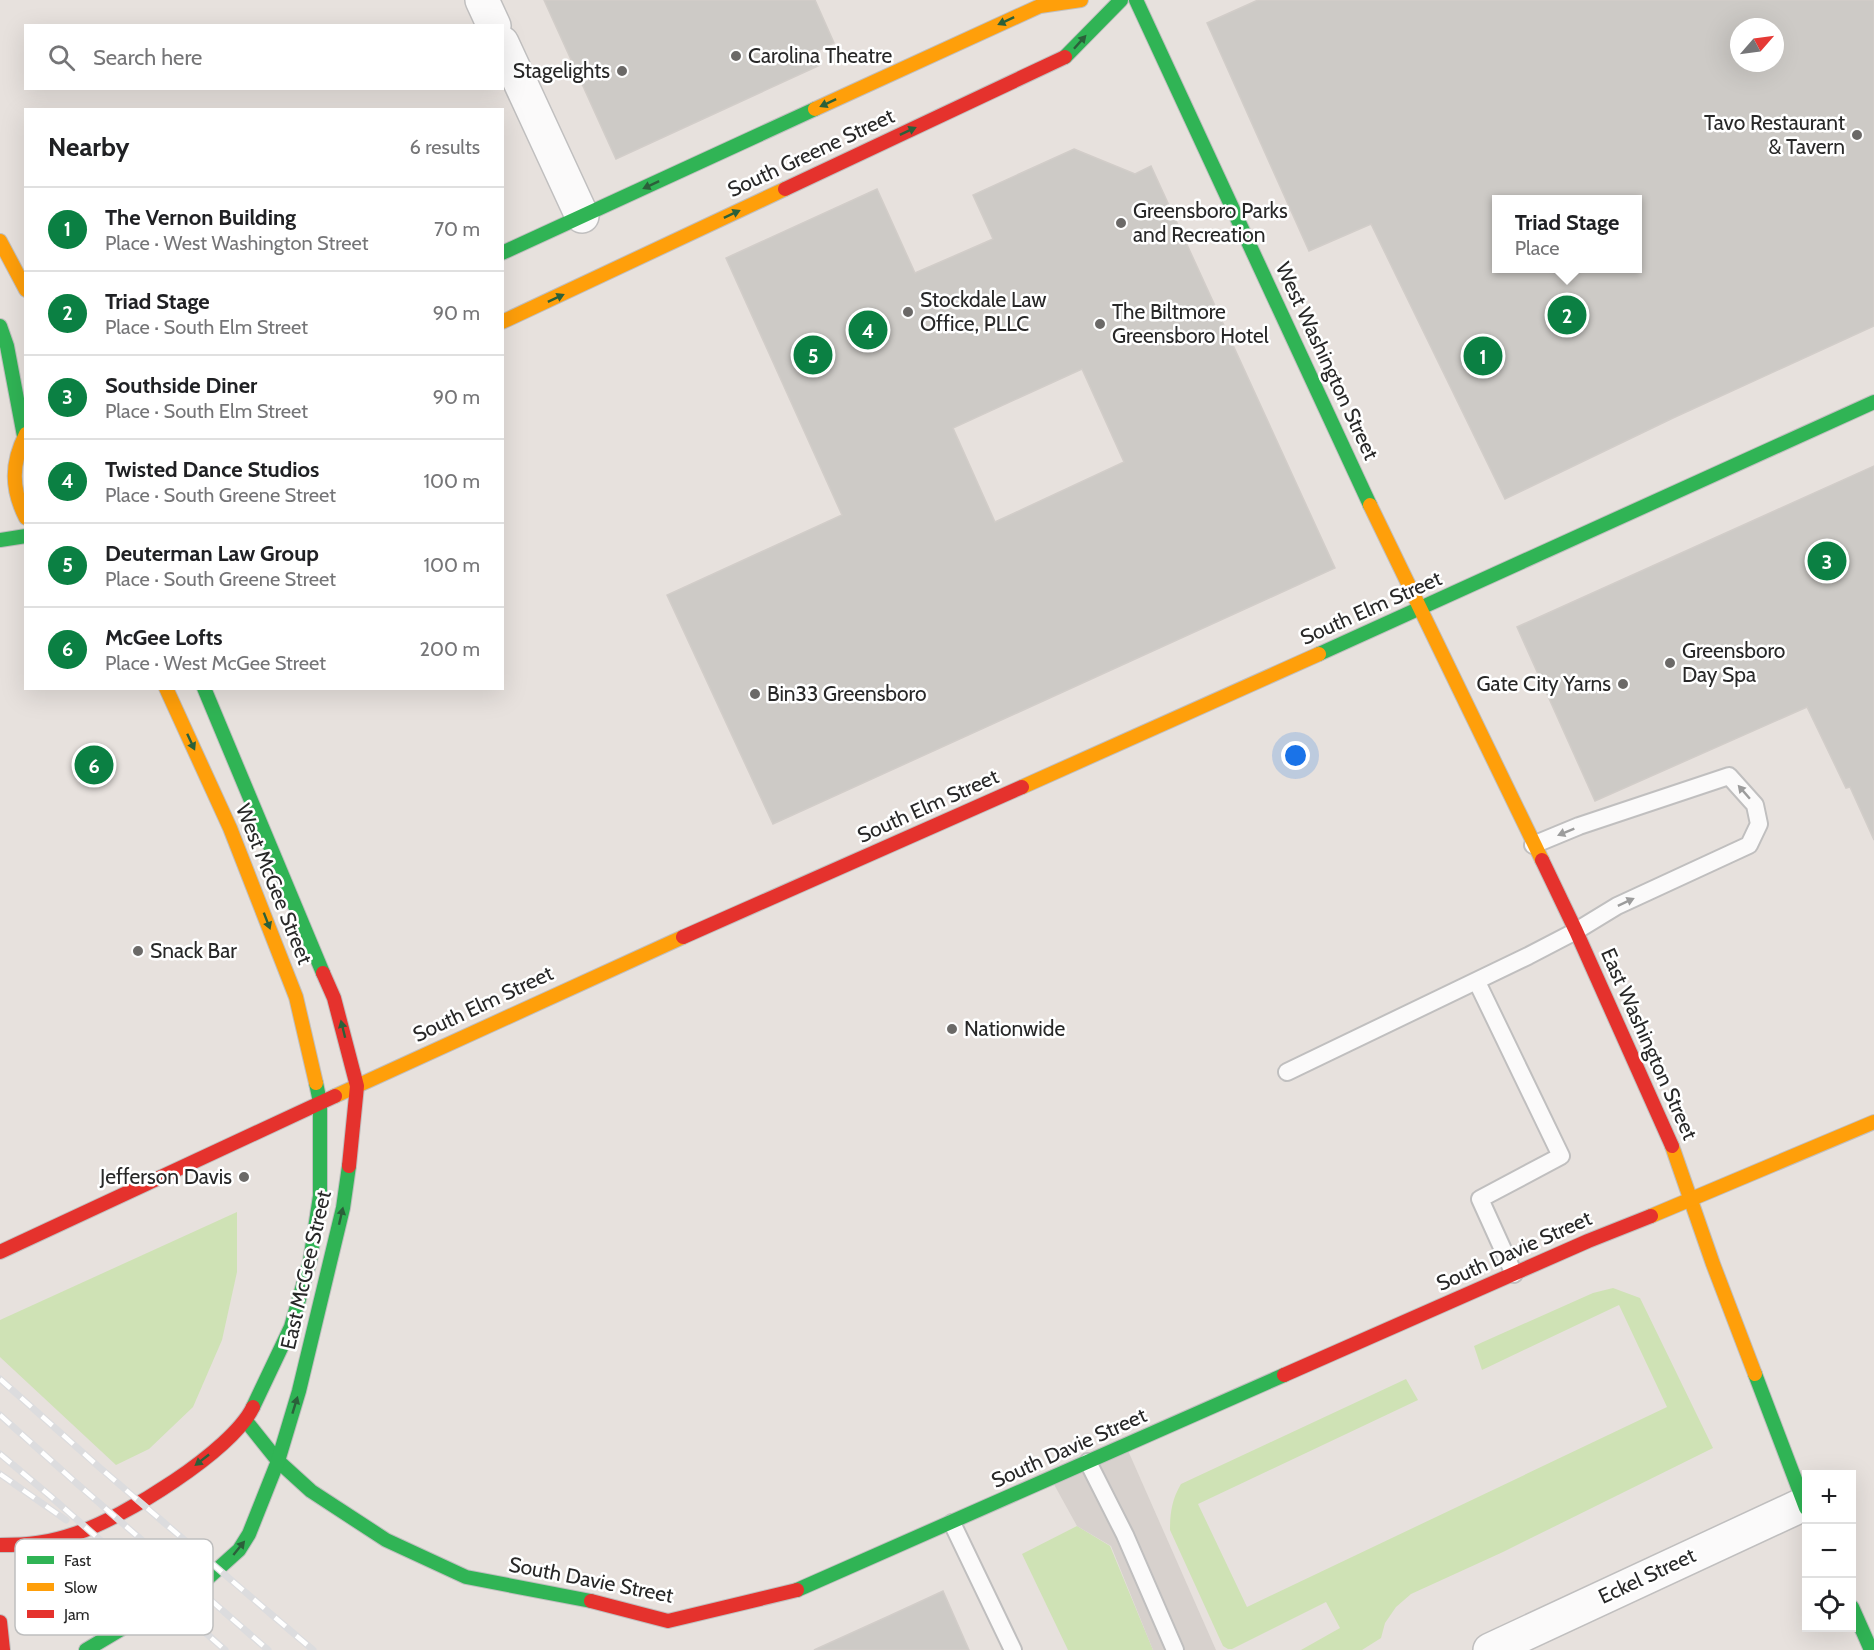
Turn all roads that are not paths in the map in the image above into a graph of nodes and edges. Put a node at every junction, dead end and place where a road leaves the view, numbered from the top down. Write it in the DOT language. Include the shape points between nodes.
graph roads {
  1 [pos="482,0"];
  2 [pos="1081,0"];
  3 [pos="1121,0"];
  4 [pos="1136,0"];
  5 [pos="493,24"];
  6 [pos="504,47"];
  7 [pos="582,216"];
  8 [pos="0,241"];
  9 [pos="504,252"];
  10 [pos="24,286"];
  11 [pos="504,321"];
  12 [pos="0,326"];
  13 [pos="1874,402"];
  14 [pos="24,430"];
  15 [pos="24,437"];
  16 [pos="15,458"];
  17 [pos="0,472"];
  18 [pos="24,515"];
  19 [pos="24,536"];
  20 [pos="0,540"];
  21 [pos="1421,609"];
  22 [pos="167,690"];
  23 [pos="205,690"];
  24 [pos="1533,845"];
  25 [pos="1576,931"];
  26 [pos="1477,981"];
  27 [pos="1287,1072"];
  28 [pos="357,1086"];
  29 [pos="320,1102"];
  30 [pos="1874,1122"];
  31 [pos="1692,1200"];
  32 [pos="2,1244"];
  33 [pos="1514,1274"];
  34 [pos="246,1421"];
  35 [pos="278,1461"];
  36 [pos="1088,1462"];
  37 [pos="1802,1498"];
  38 [pos="1802,1507"];
  39 [pos="952,1523"];
  40 [pos="56,1539"];
  41 [pos="213,1573"];
  42 [pos="1856,1618"];
  43 [pos="0,1622"];
  44 [pos="109,1635"];
  45 [pos="3,1650"];
  46 [pos="86,1650"];
  47 [pos="1013,1650"];
  48 [pos="1175,1650"];
  49 [pos="1490,1650"];
  50 [pos="1871,1650"];
  1 -- 5 [label="street"];
  2 -- 7 [label="street, South Greene Street, one-way" via="1040,6"];
  11 -- 3 [label="street, South Greene Street, one-way" via="1067,56"];
  4 -- 21 [label="street, West Washington Street"];
  6 -- 7 [label="street"];
  7 -- 9 [label="street, South Greene Street"];
  8 -- 10 [label="street"];
  12 -- 14 [label="street"];
  13 -- 21 [label="street, South Elm Street"];
  15 -- 16 [label="street"];
  16 -- 17 [label="street"];
  16 -- 18 [label="street" via="13,482"];
  19 -- 20 [label="street"];
  21 -- 24 [label="street, East Washington Street"];
  21 -- 28 [label="street, South Elm Street" via="586,980"];
  22 -- 29 [label="street, West McGee Street, one-way" via="230,828 296,997"];
  28 -- 23 [label="street, West McGee Street, one-way" via="334,998"];
  24 -- 25 [label="street, East Washington Street"];
  25 -- 24 [label="lane, one-way" via="1617,906 1749,845 1759,824 1755,805 1729,776"];
  25 -- 26 [label="lane"];
  25 -- 31 [label="street, East Washington Street" via="1673,1148"];
  26 -- 27 [label="lane"];
  26 -- 33 [label="lane" via="1561,1156 1480,1199"];
  28 -- 29 [label="street, South Elm Street"];
  35 -- 28 [label="street, East McGee Street, one-way" via="343,1208"];
  29 -- 32 [label="street, South Elm Street"];
  29 -- 34 [label="street, East McGee Street" via="320,1196 310,1261 291,1327"];
  30 -- 31 [label="street, South Davie Street"];
  31 -- 33 [label="street, South Davie Street"];
  31 -- 37 [label="street, East Washington Street"];
  33 -- 36 [label="street, South Davie Street"];
  34 -- 35 [label="street, South Davie Street"];
  34 -- 40 [label="street, one-way" via="204,1460 172,1482 116,1515"];
  35 -- 39 [label="street, South Davie Street" via="311,1491 386,1540 466,1577 668,1621 791,1593"];
  41 -- 35 [label="street, one-way" via="239,1550 249,1534"];
  36 -- 39 [label="street, South Davie Street"];
  36 -- 48 [label="lane" via="1125,1534"];
  38 -- 49 [label="street, Eckel Street"];
  39 -- 47 [label="lane"];
  42 -- 50 [label="street"];
  43 -- 45 [label="street"];
  46 -- 44 [label="street, one-way"];
}
